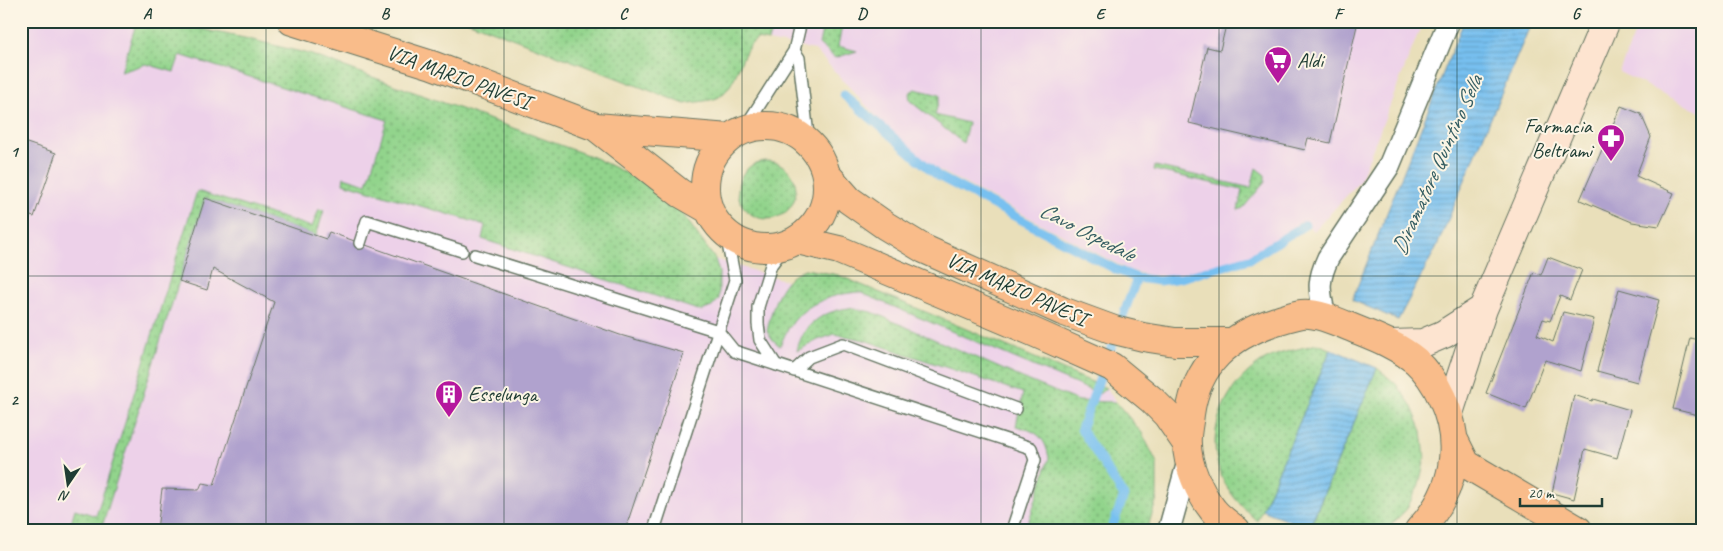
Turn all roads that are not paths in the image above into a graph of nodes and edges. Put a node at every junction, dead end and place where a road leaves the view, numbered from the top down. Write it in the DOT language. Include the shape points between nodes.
graph roads {
  1 [pos="292,21"];
  2 [pos="801,21"];
  3 [pos="1449,21"];
  4 [pos="1606,21"];
  5 [pos="794,51"];
  6 [pos="596,127"];
  7 [pos="737,133"];
  8 [pos="810,144"];
  9 [pos="826,174"];
  10 [pos="708,209"];
  11 [pos="726,234"];
  12 [pos="792,242"];
  13 [pos="360,243"];
  14 [pos="462,251"];
  15 [pos="475,255"];
  16 [pos="1483,309"];
  17 [pos="1333,321"];
  18 [pos="718,331"];
  19 [pos="1232,342"];
  20 [pos="1392,344"];
  21 [pos="776,365"];
  22 [pos="794,371"];
  23 [pos="1016,409"];
  24 [pos="1449,413"];
  25 [pos="1454,440"];
  26 [pos="1188,451"];
  27 [pos="654,530"];
  28 [pos="1012,530"];
  29 [pos="1170,530"];
  30 [pos="1236,530"];
  31 [pos="1419,530"];
  32 [pos="1578,530"];
  1 -- 6 [label="main road, VIA MARIO PAVESI" via="432,65"];
  2 -- 5 [label="lane"];
  3 -- 17 [label="street" via="1389,166 1321,273 1319,285"];
  4 -- 16 [label="main road"];
  5 -- 7 [label="lane"];
  5 -- 8 [label="lane" via="799,58"];
  6 -- 7 [label="main road, VIA MARIO PAVESI"];
  6 -- 10 [label="main road, VIA MARIO PAVESI" via="680,193"];
  7 -- 8 [label="main road" via="761,126 779,127"];
  7 -- 10 [label="main road" via="715,152 706,170 704,190"];
  8 -- 9 [label="main road"];
  9 -- 12 [label="main road" via="827,193 822,211 812,228"];
  9 -- 19 [label="main road, VIA MARIO PAVESI" via="849,200 886,226 924,248 1062,311 1143,338 1175,342"];
  10 -- 11 [label="main road"];
  11 -- 12 [label="main road" via="761,248"];
  11 -- 18 [label="lane" via="735,280"];
  12 -- 21 [label="lane" via="771,265 758,307 760,340"];
  12 -- 26 [label="main road, VIA MARIO PAVESI" via="839,250 1103,363 1167,415"];
  13 -- 14 [label="lane" via="367,221"];
  15 -- 18 [label="lane"];
  16 -- 20 [label="main road" via="1444,334 1423,343"];
  16 -- 24 [label="main road"];
  17 -- 19 [label="main road" via="1303,314 1254,328"];
  17 -- 20 [label="main road"];
  18 -- 21 [label="lane" via="734,352"];
  18 -- 27 [label="lane"];
  19 -- 26 [label="main road" via="1212,358 1200,378 1192,401"];
  20 -- 24 [label="main road" via="1417,362 1436,386"];
  21 -- 22 [label="lane"];
  22 -- 23 [label="lane" via="809,357 843,344"];
  22 -- 28 [label="lane" via="1031,448 1035,460"];
  24 -- 25 [label="main road"];
  25 -- 31 [label="main road" via="1452,468 1444,494"];
  25 -- 32 [label="main road" via="1466,464"];
  26 -- 29 [label="street"];
  26 -- 30 [label="main road" via="1198,486 1214,511"];
}
